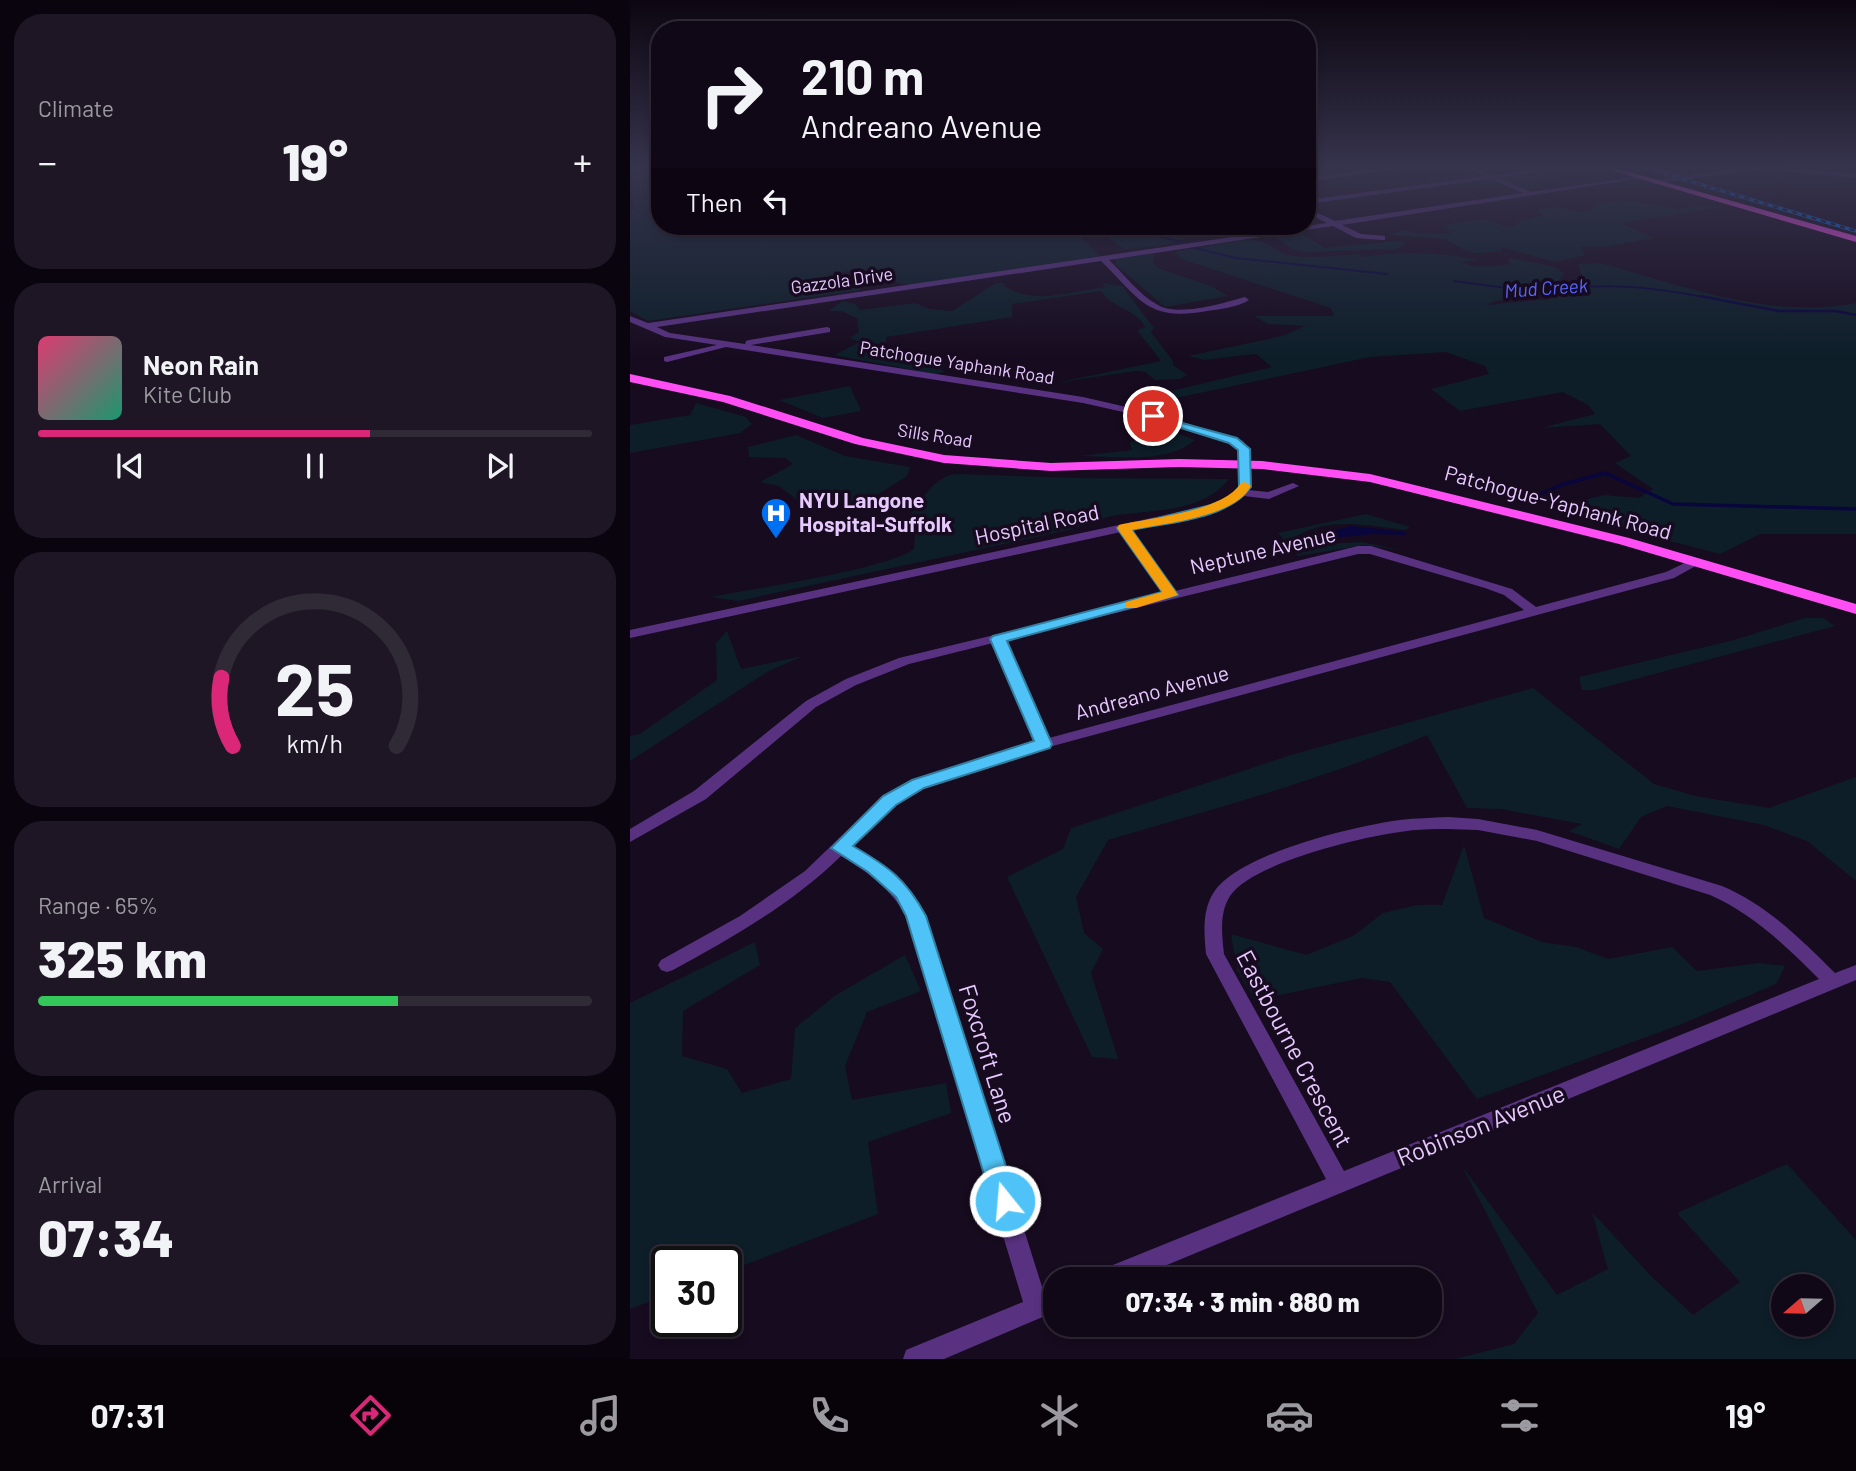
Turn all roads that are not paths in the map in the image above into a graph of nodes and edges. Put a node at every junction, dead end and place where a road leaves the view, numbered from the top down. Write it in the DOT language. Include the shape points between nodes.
graph roads {
  1 [pos="1343,229"];
  2 [pos="1822,229"];
  3 [pos="1262,235"];
  4 [pos="1382,239"];
  5 [pos="1856,239"];
  6 [pos="1102,258"];
  7 [pos="1245,300"];
  8 [pos="630,319"];
  9 [pos="646,326"];
  10 [pos="630,328"];
  11 [pos="827,330"];
  12 [pos="735,345"];
  13 [pos="667,359"];
  14 [pos="630,378"];
  15 [pos="1244,464"];
  16 [pos="1293,486"];
  17 [pos="1243,493"];
  18 [pos="1124,528"];
  19 [pos="1697,562"];
  20 [pos="1171,595"];
  21 [pos="1856,610"];
  22 [pos="1534,612"];
  23 [pos="630,634"];
  24 [pos="998,639"];
  25 [pos="1044,744"];
  26 [pos="630,836"];
  27 [pos="841,848"];
  28 [pos="667,965"];
  29 [pos="1856,972"];
  30 [pos="1833,982"];
  31 [pos="1339,1183"];
  32 [pos="1136,1267"];
  33 [pos="1043,1295"];
  34 [pos="1043,1305"];
  35 [pos="915,1359"];
  1 -- 4 [label="street"];
  2 -- 5 [label="main road"];
  3 -- 6 [label="street, Gazzola Drive"];
  6 -- 7 [label="street" via="1163,311"];
  6 -- 9 [label="street, Gazzola Drive"];
  8 -- 9 [label="street, Patchogue Yaphank Road"];
  9 -- 10 [label="street, Gazzola Drive"];
  9 -- 12 [label="street, Patchogue Yaphank Road" via="668,335"];
  11 -- 12 [label="street"];
  12 -- 13 [label="street"];
  12 -- 15 [label="street, Patchogue Yaphank Road" via="1110,405 1233,440 1244,449"];
  14 -- 15 [label="main road, Sills Road" via="735,402 860,441 951,460 1051,467"];
  15 -- 17 [label="street"];
  15 -- 19 [label="main road, Patchogue-Yaphank Road" via="1405,485"];
  16 -- 17 [label="street, Hospital Road" via="1269,496"];
  17 -- 18 [label="street, Hospital Road" via="1223,506"];
  18 -- 20 [label="street"];
  18 -- 23 [label="street, Hospital Road"];
  19 -- 21 [label="main road, Patchogue-Yaphank Road"];
  19 -- 22 [label="street, Andreano Avenue" via="1670,575"];
  20 -- 22 [label="street, Neptune Avenue" via="1371,550 1508,592"];
  20 -- 24 [label="street, Neptune Avenue"];
  22 -- 25 [label="street, Andreano Avenue"];
  24 -- 25 [label="street"];
  24 -- 26 [label="street, Neptune Avenue" via="904,661 851,682 811,704 699,795"];
  25 -- 27 [label="street, Andreano Avenue" via="918,784 889,800"];
  27 -- 28 [label="street, Andreano Avenue" via="746,920"];
  27 -- 33 [label="street, Foxcroft Lane" via="874,867 903,892 916,916"];
  29 -- 30 [label="street, Robinson Avenue"];
  30 -- 31 [label="street, Robinson Avenue"];
  30 -- 31 [label="street, Eastbourne Crescent" via="1799,947 1737,901 1583,846 1519,830 1422,823 1397,826 1254,866 1221,893 1214,907 1210,925 1214,954"];
  31 -- 32 [label="street, Robinson Avenue"];
  34 -- 35 [label="street"];
}
